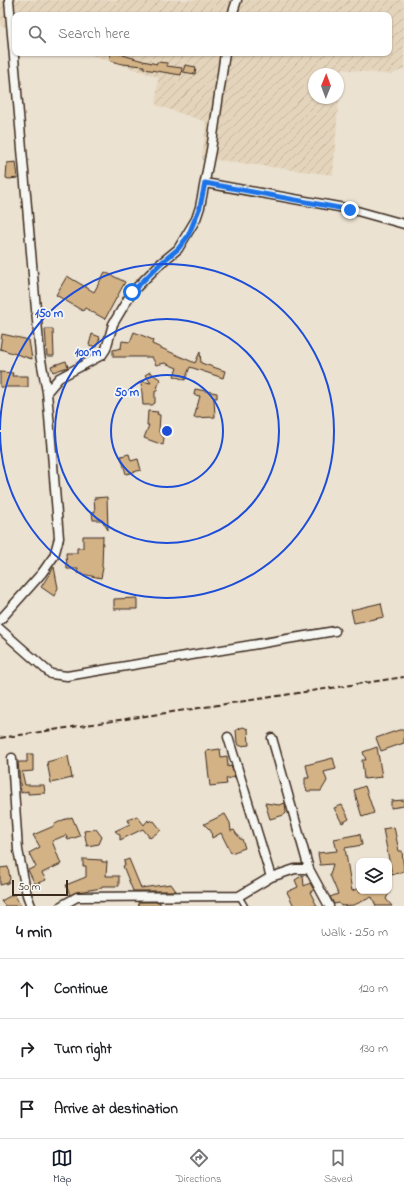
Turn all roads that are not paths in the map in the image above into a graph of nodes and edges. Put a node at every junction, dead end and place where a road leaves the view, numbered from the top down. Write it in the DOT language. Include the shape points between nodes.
graph roads {
  1 [pos="9,0"];
  2 [pos="237,0"];
  3 [pos="233,12"];
  4 [pos="12,35"];
  5 [pos="14,56"];
  6 [pos="225,56"];
  7 [pos="205,183"];
  8 [pos="404,224"];
  9 [pos="47,392"];
  10 [pos="0,620"];
  11 [pos="0,629"];
  12 [pos="334,631"];
  13 [pos="228,737"];
  14 [pos="272,738"];
  15 [pos="12,758"];
  16 [pos="309,869"];
  17 [pos="270,877"];
  18 [pos="239,896"];
  19 [pos="31,906"];
  20 [pos="60,906"];
  21 [pos="245,906"];
  22 [pos="329,906"];
  1 -- 4 [label="street"];
  2 -- 3 [label="street"];
  5 -- 9 [label="street" via="39,348"];
  6 -- 7 [label="street"];
  7 -- 8 [label="street" via="350,210"];
  7 -- 9 [label="street" via="200,207 188,236 178,249 132,292 113,324 102,355 60,378"];
  9 -- 10 [label="street" via="59,538 54,556 42,573"];
  11 -- 12 [label="street" via="51,674 67,676"];
  13 -- 17 [label="street"];
  14 -- 16 [label="street"];
  15 -- 19 [label="street" via="18,850"];
  16 -- 17 [label="street" via="295,869"];
  16 -- 22 [label="street"];
  17 -- 18 [label="street"];
  18 -- 20 [label="street" via="77,897"];
  18 -- 21 [label="lane"];
}
